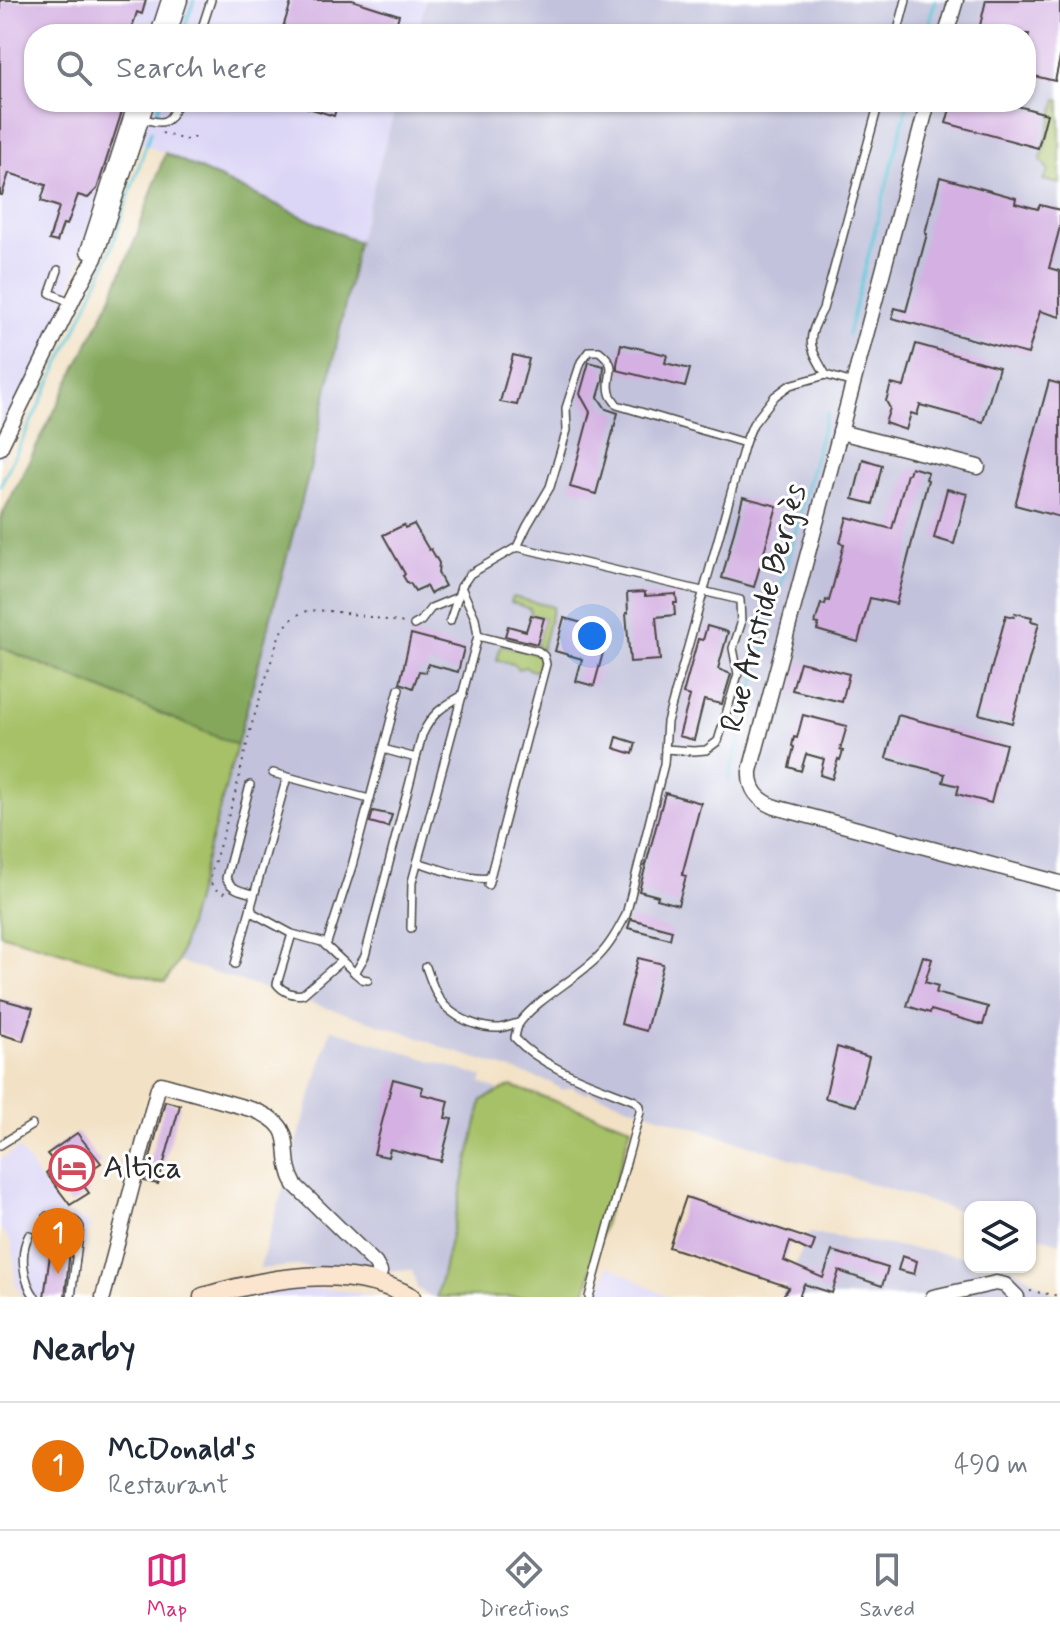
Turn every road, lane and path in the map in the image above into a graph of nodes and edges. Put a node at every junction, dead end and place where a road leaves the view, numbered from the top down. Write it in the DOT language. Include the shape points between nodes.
graph roads {
  1 [pos="169,0"];
  2 [pos="180,0"];
  3 [pos="211,0"];
  4 [pos="906,0"];
  5 [pos="956,0"];
  6 [pos="161,24"];
  7 [pos="172,24"];
  8 [pos="203,24"];
  9 [pos="900,24"];
  10 [pos="949,24"];
  11 [pos="137,112"];
  12 [pos="139,112"];
  13 [pos="173,112"];
  14 [pos="876,112"];
  15 [pos="925,112"];
  16 [pos="163,133"];
  17 [pos="199,135"];
  18 [pos="58,270"];
  19 [pos="72,303"];
  20 [pos="826,375"];
  21 [pos="853,383"];
  22 [pos="840,432"];
  23 [pos="745,443"];
  24 [pos="0,448"];
  25 [pos="978,467"];
  26 [pos="517,547"];
  27 [pos="461,587"];
  28 [pos="704,591"];
  29 [pos="458,597"];
  30 [pos="450,621"];
  31 [pos="414,625"];
  32 [pos="478,636"];
  33 [pos="399,689"];
  34 [pos="463,695"];
  35 [pos="383,749"];
  36 [pos="665,749"];
  37 [pos="416,758"];
  38 [pos="273,773"];
  39 [pos="287,777"];
  40 [pos="250,785"];
  41 [pos="369,799"];
  42 [pos="417,862"];
  43 [pos="1060,883"];
  44 [pos="236,889"];
  45 [pos="254,894"];
  46 [pos="251,907"];
  47 [pos="411,928"];
  48 [pos="292,934"];
  49 [pos="326,946"];
  50 [pos="341,961"];
  51 [pos="235,964"];
  52 [pos="426,967"];
  53 [pos="355,973"];
  54 [pos="368,980"];
  55 [pos="519,1023"];
  56 [pos="32,1125"];
  57 [pos="0,1145"];
  58 [pos="47,1216"];
  59 [pos="29,1235"];
  60 [pos="376,1283"];
  61 [pos="1015,1295"];
  62 [pos="1060,1296"];
  63 [pos="35,1297"];
  64 [pos="71,1297"];
  65 [pos="103,1297"];
  66 [pos="203,1297"];
  67 [pos="411,1297"];
  68 [pos="589,1297"];
  69 [pos="933,1297"];
  1 -- 6 [label="street"];
  2 -- 7 [label="street"];
  3 -- 8 [label="lane"];
  4 -- 9 [label="lane"];
  5 -- 10 [label="street"];
  11 -- 19 [label="street" via="95,258"];
  12 -- 13 [label="lane" via="161,123"];
  14 -- 20 [label="lane" via="823,309 812,328 813,353"];
  15 -- 21 [label="street, Rue Aristide Bergès"];
  16 -- 17 [label="path" via="185,140"];
  18 -- 19 [label="lane" via="50,293"];
  19 -- 24 [label="street"];
  20 -- 21 [label="lane"];
  20 -- 23 [label="lane" via="790,385 775,396"];
  21 -- 22 [label="street, Rue Aristide Bergès"];
  22 -- 25 [label="street"];
  22 -- 43 [label="street, Rue Aristide Bergès" via="750,782 758,798 775,807"];
  23 -- 26 [label="lane" via="617,405 610,393 612,367 599,351 589,351 566,408 567,430 550,487"];
  23 -- 28 [label="lane"];
  26 -- 27 [label="lane" via="470,574"];
  26 -- 28 [label="lane"];
  27 -- 29 [label="lane"];
  27 -- 32 [label="lane"];
  28 -- 36 [label="lane" via="667,722"];
  28 -- 36 [label="lane" via="740,600 741,624 733,648 738,674 718,741 706,750"];
  29 -- 30 [label="lane"];
  29 -- 31 [label="lane" via="431,608"];
  31 -- 44 [label="path" via="320,610 294,617 284,627 211,874 220,893"];
  32 -- 34 [label="lane"];
  32 -- 42 [label="lane" via="538,651 546,664 489,882"];
  33 -- 35 [label="lane"];
  34 -- 37 [label="lane" via="429,720"];
  34 -- 42 [label="lane"];
  35 -- 37 [label="lane"];
  35 -- 41 [label="lane"];
  36 -- 55 [label="lane" via="626,915 601,954"];
  37 -- 53 [label="lane" via="365,956"];
  38 -- 39 [label="lane"];
  39 -- 41 [label="lane"];
  39 -- 45 [label="lane"];
  40 -- 44 [label="lane" via="226,878"];
  41 -- 49 [label="lane"];
  42 -- 47 [label="lane"];
  44 -- 45 [label="lane"];
  45 -- 46 [label="lane"];
  46 -- 48 [label="lane"];
  46 -- 51 [label="lane"];
  48 -- 49 [label="lane"];
  48 -- 50 [label="lane" via="277,984 285,991 303,994"];
  49 -- 50 [label="lane"];
  50 -- 53 [label="lane"];
  52 -- 55 [label="lane" via="446,1007 459,1016 500,1028"];
  53 -- 54 [label="lane"];
  55 -- 68 [label="lane" via="515,1038 525,1049 640,1106"];
  56 -- 57 [label="lane"];
  58 -- 64 [label="lane" via="76,1221 80,1227"];
  59 -- 63 [label="lane" via="23,1245 25,1274"];
  60 -- 65 [label="street" via="380,1272 375,1263 295,1185 289,1175 287,1141 276,1121 161,1084"];
  60 -- 66 [label="main road" via="289,1278"];
  60 -- 67 [label="main road"];
  61 -- 62 [label="path" via="1021,1289"];
  61 -- 69 [label="street" via="996,1283"];
}
